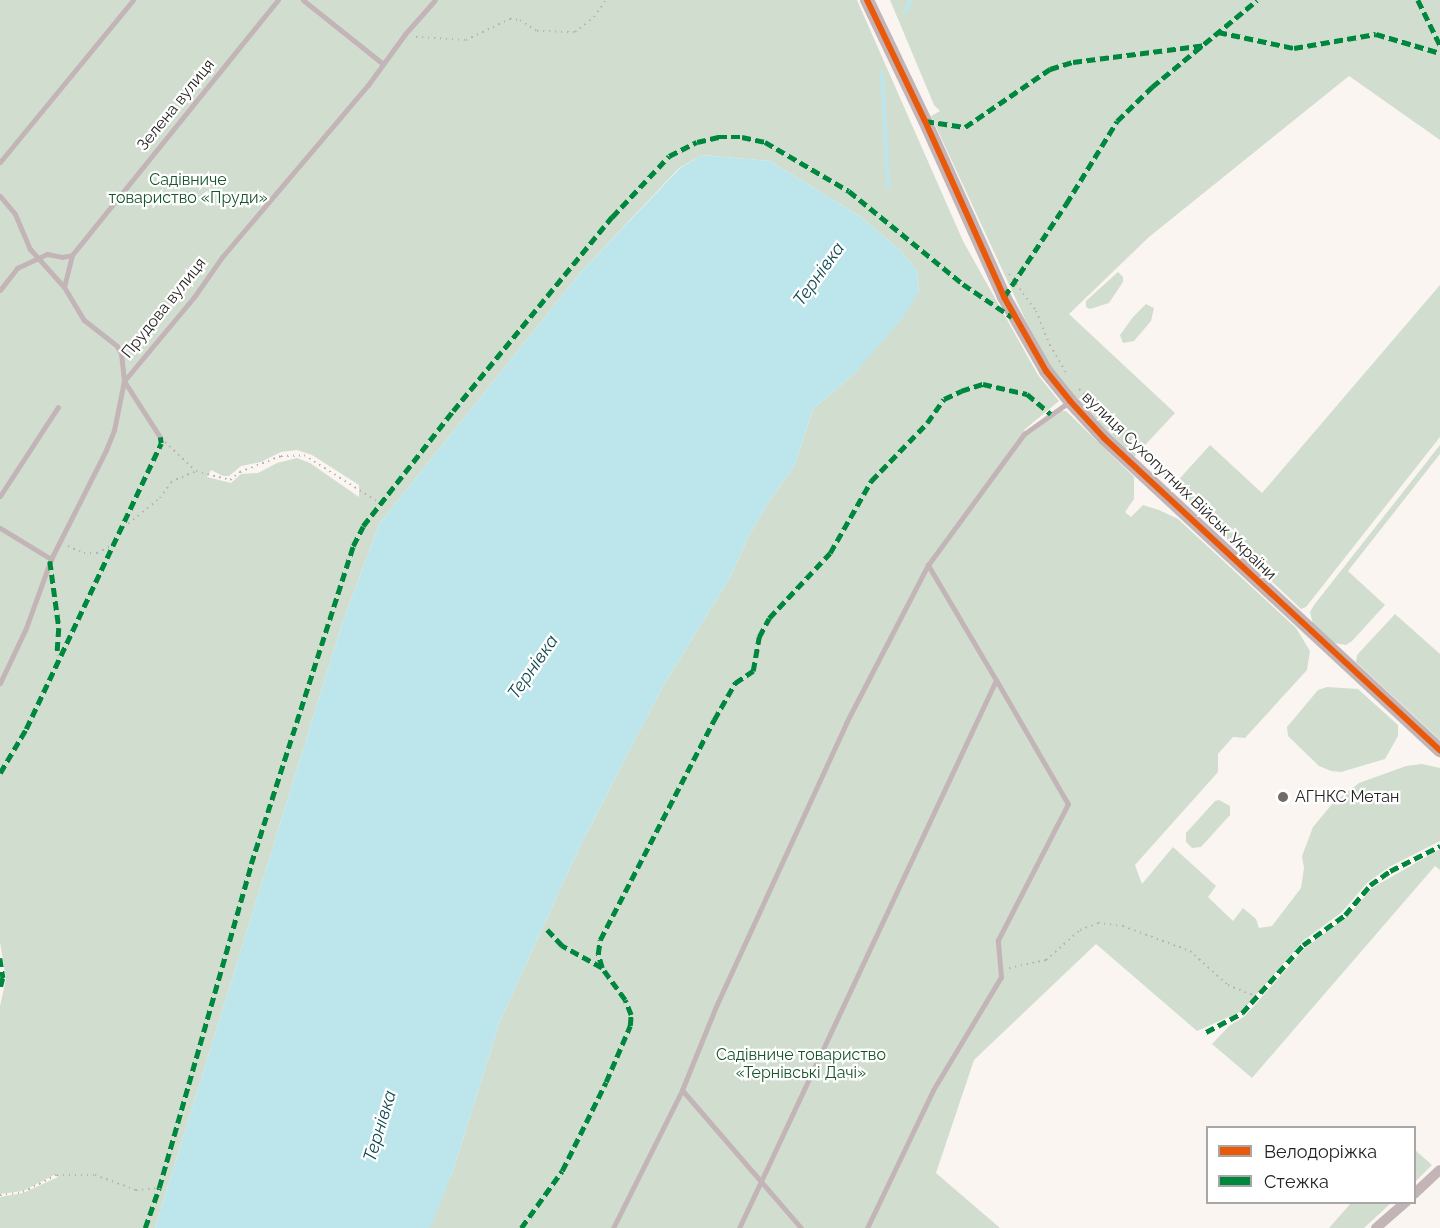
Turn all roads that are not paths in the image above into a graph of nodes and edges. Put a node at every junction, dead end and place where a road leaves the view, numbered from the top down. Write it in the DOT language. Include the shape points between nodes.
graph roads {
  1 [pos="133,0"];
  2 [pos="278,0"];
  3 [pos="303,0"];
  4 [pos="435,0"];
  5 [pos="867,0"];
  6 [pos="382,63"];
  7 [pos="0,162"];
  8 [pos="0,196"];
  9 [pos="72,255"];
  10 [pos="36,257"];
  11 [pos="64,287"];
  12 [pos="0,290"];
  13 [pos="124,381"];
  14 [pos="1070,401"];
  15 [pos="58,407"];
  16 [pos="160,437"];
  17 [pos="0,496"];
  18 [pos="0,528"];
  19 [pos="51,559"];
  20 [pos="928,566"];
  21 [pos="996,680"];
  22 [pos="0,683"];
  23 [pos="1440,750"];
  24 [pos="682,1090"];
  25 [pos="1440,1170"];
  26 [pos="762,1181"];
  27 [pos="1416,1192"];
  28 [pos="1405,1204"];
  29 [pos="613,1228"];
  30 [pos="739,1228"];
  31 [pos="801,1228"];
  32 [pos="867,1228"];
  33 [pos="1376,1228"];
  1 -- 7 [label="lane"];
  2 -- 9 [label="lane, Зелена вулиця"];
  3 -- 6 [label="lane"];
  4 -- 6 [label="lane, Прудова вулиця"];
  5 -- 14 [label="street, вулиця Сухопутних Військ України" via="1004,297 1046,370"];
  6 -- 13 [label="lane, Прудова вулиця"];
  8 -- 10 [label="lane" via="15,214"];
  9 -- 10 [label="lane"];
  9 -- 11 [label="lane"];
  10 -- 11 [label="lane"];
  10 -- 12 [label="lane" via="17,268"];
  11 -- 13 [label="lane" via="84,320 117,346"];
  13 -- 16 [label="lane"];
  13 -- 19 [label="lane, Прудова вулиця" via="106,450"];
  14 -- 20 [label="lane" via="1024,434"];
  14 -- 23 [label="street, вулиця Сухопутних Військ України" via="1104,438"];
  15 -- 17 [label="lane"];
  18 -- 19 [label="lane"];
  19 -- 22 [label="lane, Прудова вулиця" via="26,628"];
  20 -- 21 [label="lane"];
  20 -- 24 [label="lane" via="846,723 717,1004"];
  21 -- 26 [label="lane"];
  21 -- 32 [label="lane" via="1068,804 998,940 1001,977 933,1090"];
  24 -- 26 [label="lane"];
  24 -- 29 [label="lane"];
  25 -- 27 [label="street"];
  26 -- 30 [label="lane"];
  26 -- 31 [label="lane"];
  28 -- 33 [label="street"];
}
